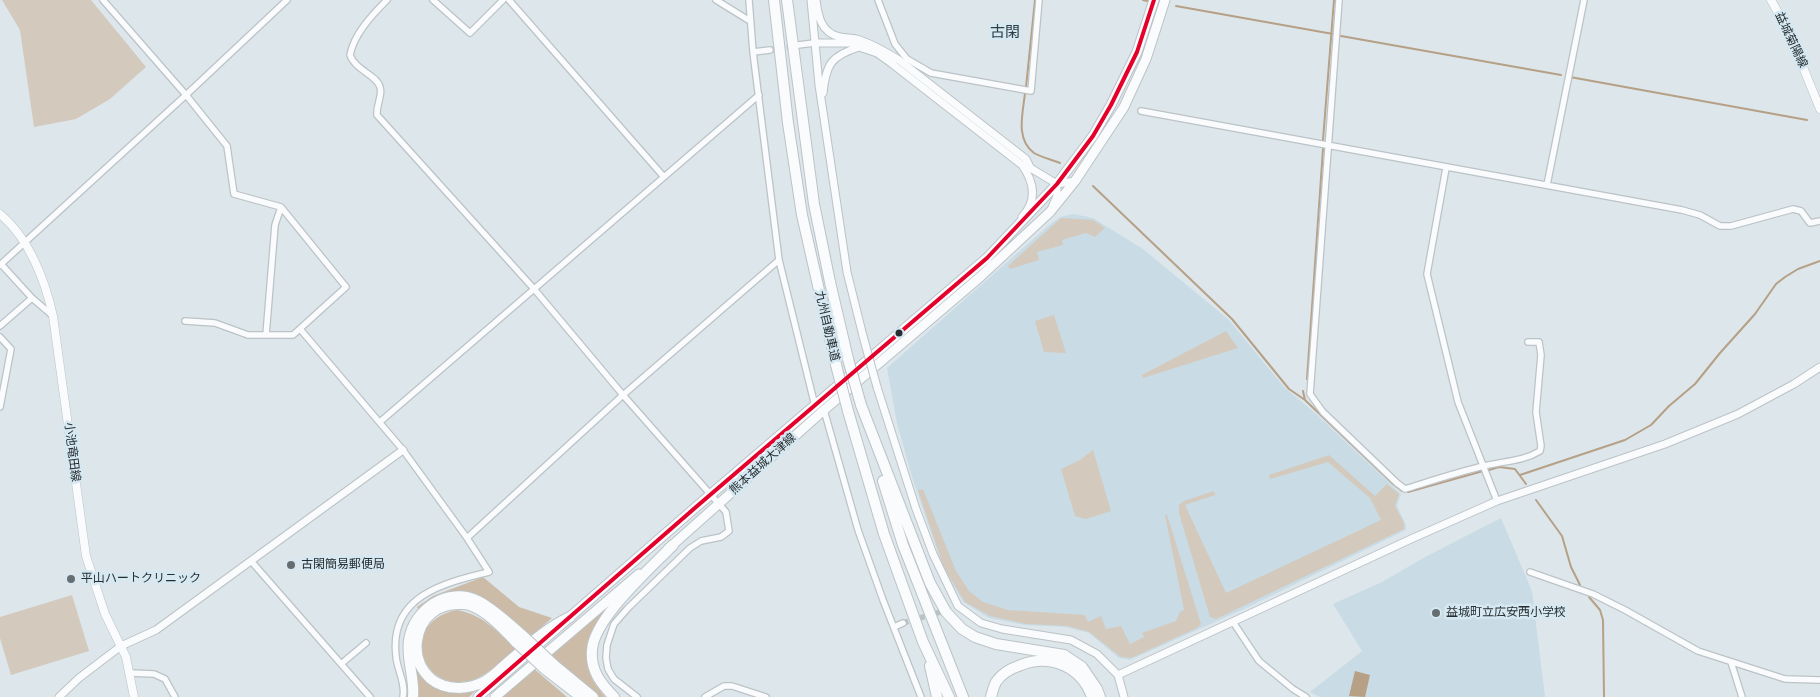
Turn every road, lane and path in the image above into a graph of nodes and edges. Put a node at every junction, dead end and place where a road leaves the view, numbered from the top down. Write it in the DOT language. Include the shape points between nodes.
graph roads {
  1 [pos="103,0"];
  2 [pos="288,0"];
  3 [pos="387,0"];
  4 [pos="432,0"];
  5 [pos="503,0"];
  6 [pos="509,0"];
  7 [pos="716,0"];
  8 [pos="749,0"];
  9 [pos="774,0"];
  10 [pos="787,0"];
  11 [pos="810,0"];
  12 [pos="816,0"];
  13 [pos="878,0"];
  14 [pos="1040,0"];
  15 [pos="1154,0"];
  16 [pos="1165,0"];
  17 [pos="1339,0"];
  18 [pos="1584,0"];
  19 [pos="1771,0"];
  20 [pos="750,21"];
  21 [pos="865,42"];
  22 [pos="814,43"];
  23 [pos="798,45"];
  24 [pos="856,45"];
  25 [pos="770,50"];
  26 [pos="753,52"];
  27 [pos="186,95"];
  28 [pos="759,95"];
  29 [pos="822,104"];
  30 [pos="1820,108"];
  31 [pos="1141,111"];
  32 [pos="1328,145"];
  33 [pos="1022,164"];
  34 [pos="1030,167"];
  35 [pos="1446,168"];
  36 [pos="664,177"];
  37 [pos="1074,181"];
  38 [pos="1057,184"];
  39 [pos="1547,185"];
  40 [pos="281,207"];
  41 [pos="1050,212"];
  42 [pos="0,214"];
  43 [pos="1820,221"];
  44 [pos="25,242"];
  45 [pos="987,258"];
  46 [pos="779,260"];
  47 [pos="1,265"];
  48 [pos="534,290"];
  49 [pos="32,298"];
  50 [pos="53,316"];
  51 [pos="185,321"];
  52 [pos="0,326"];
  53 [pos="300,329"];
  54 [pos="266,335"];
  55 [pos="0,337"];
  56 [pos="1528,342"];
  57 [pos="1820,367"];
  58 [pos="623,396"];
  59 [pos="1,398"];
  60 [pos="861,405"];
  61 [pos="815,406"];
  62 [pos="0,407"];
  63 [pos="824,410"];
  64 [pos="381,421"];
  65 [pos="403,450"];
  66 [pos="1484,466"];
  67 [pos="710,495"];
  68 [pos="1497,501"];
  69 [pos="718,504"];
  70 [pos="467,538"];
  71 [pos="673,544"];
  72 [pos="251,561"];
  73 [pos="1530,572"];
  74 [pos="958,606"];
  75 [pos="949,610"];
  76 [pos="570,617"];
  77 [pos="1233,622"];
  78 [pos="903,623"];
  79 [pos="894,627"];
  80 [pos="520,639"];
  81 [pos="924,642"];
  82 [pos="366,643"];
  83 [pos="121,646"];
  84 [pos="1731,662"];
  85 [pos="341,664"];
  86 [pos="549,667"];
  87 [pos="130,673"];
  88 [pos="1118,675"];
  89 [pos="1820,680"];
  90 [pos="59,697"];
  91 [pos="134,697"];
  92 [pos="175,697"];
  93 [pos="370,697"];
  94 [pos="403,697"];
  95 [pos="413,697"];
  96 [pos="478,697"];
  97 [pos="495,697"];
  98 [pos="581,697"];
  99 [pos="593,697"];
  100 [pos="614,697"];
  101 [pos="637,697"];
  102 [pos="705,697"];
  103 [pos="766,697"];
  104 [pos="921,697"];
  105 [pos="937,697"];
  106 [pos="949,697"];
  107 [pos="964,697"];
  108 [pos="991,697"];
  109 [pos="1092,697"];
  110 [pos="1100,697"];
  111 [pos="1124,697"];
  112 [pos="1306,697"];
  113 [pos="1742,697"];
  1 -- 27 [label="street"];
  2 -- 27 [label="street"];
  3 -- 48 [label="street" via="368,20 350,56 352,62 379,84 382,92 376,107 378,115"];
  4 -- 5 [label="street" via="470,33"];
  6 -- 36 [label="street"];
  7 -- 20 [label="street"];
  8 -- 20 [label="street"];
  9 -- 81 [label="highway, 九州自動車道, bridge" via="802,215 836,365 884,534"];
  10 -- 60 [label="highway, 九州自動車道, bridge" via="814,204"];
  11 -- 22 [label="street"];
  12 -- 21 [label="street" via="820,22 826,29 838,36"];
  13 -- 14 [label="street" via="895,44 907,60 931,73 1031,91"];
  15 -- 38 [label="main road, 熊本益城大津線" via="1137,52 1111,105 1093,136"];
  16 -- 37 [label="main road, 熊本益城大津線" via="1146,59 1124,108"];
  17 -- 32 [label="street"];
  18 -- 39 [label="street"];
  19 -- 30 [label="main road, 益城菊陽線"];
  20 -- 26 [label="street"];
  21 -- 24 [label="street"];
  21 -- 34 [label="street" via="899,60 1026,159"];
  22 -- 23 [label="street"];
  22 -- 24 [label="street"];
  22 -- 29 [label="street"];
  24 -- 29 [label="street" via="832,60 824,82"];
  24 -- 33 [label="street" via="891,63"];
  25 -- 26 [label="street"];
  26 -- 28 [label="street"];
  27 -- 40 [label="street" via="227,146 234,194"];
  27 -- 44 [label="street"];
  28 -- 36 [label="street"];
  28 -- 46 [label="street"];
  29 -- 74 [label="street, bridge" via="847,272 863,336 929,545"];
  31 -- 32 [label="street"];
  32 -- 35 [label="street"];
  32 -- 66 [label="street" via="1310,394 1323,412 1405,489"];
  33 -- 34 [label="street"];
  33 -- 45 [label="street" via="1031,180 1033,198 1025,214 993,245"];
  34 -- 38 [label="street"];
  35 -- 39 [label="street"];
  35 -- 66 [label="street" via="1427,274 1458,402"];
  36 -- 48 [label="street"];
  37 -- 38 [label="street"];
  37 -- 41 [label="main road, 熊本益城大津線"];
  38 -- 41 [label="street" via="1057,196"];
  38 -- 45 [label="main road, 熊本益城大津線"];
  39 -- 43 [label="street" via="1682,210 1720,226 1793,210 1801,211 1810,223"];
  40 -- 53 [label="street" via="346,287"];
  40 -- 54 [label="street" via="275,225"];
  41 -- 63 [label="main road, 熊本益城大津線" via="980,277"];
  42 -- 44 [label="main road, 小池竜田線"];
  44 -- 47 [label="street"];
  44 -- 50 [label="main road, 小池竜田線" via="48,294"];
  45 -- 61 [label="main road, 熊本益城大津線"];
  46 -- 58 [label="street"];
  46 -- 61 [label="street"];
  47 -- 49 [label="street"];
  48 -- 58 [label="street"];
  48 -- 64 [label="street"];
  49 -- 50 [label="street"];
  49 -- 52 [label="street"];
  50 -- 83 [label="main road, 小池竜田線" via="86,556 105,614"];
  51 -- 54 [label="street" via="215,323 248,335"];
  53 -- 54 [label="street" via="293,334"];
  53 -- 64 [label="street"];
  55 -- 59 [label="street" via="11,349"];
  56 -- 66 [label="street" via="1539,342 1541,355 1536,412 1540,451 1509,463"];
  57 -- 68 [label="street" via="1738,414 1665,444"];
  58 -- 67 [label="street"];
  58 -- 70 [label="street"];
  59 -- 62 [label="street"];
  60 -- 107 [label="highway, 九州自動車道" via="903,545"];
  60 -- 110 [label="highway" via="930,583 946,612 975,637 996,644 1064,655 1082,667"];
  61 -- 67 [label="main road, 熊本益城大津線"];
  63 -- 69 [label="main road, 熊本益城大津線"];
  63 -- 79 [label="street" via="858,530"];
  64 -- 65 [label="street"];
  65 -- 70 [label="street"];
  65 -- 72 [label="street"];
  66 -- 68 [label="street"];
  67 -- 69 [label="street"];
  67 -- 76 [label="main road, 熊本益城大津線"];
  68 -- 77 [label="street"];
  69 -- 71 [label="main road, 熊本益城大津線"];
  69 -- 101 [label="street" via="726,512 730,532 690,548 614,624 607,645 608,669 614,679"];
  70 -- 94 [label="street" via="489,572 442,584 424,593 403,616 396,637 396,657"];
  71 -- 97 [label="main road, 熊本益城大津線"];
  71 -- 100 [label="highway" via="618,602 596,632 592,664 597,678"];
  72 -- 83 [label="street" via="156,630"];
  72 -- 85 [label="street"];
  73 -- 84 [label="street" via="1593,594 1698,651"];
  74 -- 75 [label="street"];
  74 -- 88 [label="street" via="982,623 1071,640 1097,654"];
  76 -- 80 [label="highway" via="554,624 486,681 464,688 439,685 430,678 422,670 416,646 424,620 436,608 453,604 470,605"];
  76 -- 96 [label="main road, 熊本益城大津線"];
  77 -- 88 [label="street"];
  77 -- 112 [label="street" via="1259,661"];
  78 -- 79 [label="street"];
  79 -- 104 [label="street"];
  80 -- 86 [label="highway, bridge"];
  80 -- 95 [label="highway" via="494,611 476,600 452,597 430,605 419,614 409,641"];
  81 -- 105 [label="highway"];
  81 -- 106 [label="highway, 九州自動車道"];
  82 -- 85 [label="street"];
  83 -- 87 [label="main road, 小池竜田線"];
  83 -- 90 [label="street"];
  84 -- 89 [label="street" via="1785,679"];
  84 -- 113 [label="street"];
  85 -- 93 [label="street"];
  86 -- 98 [label="highway"];
  86 -- 99 [label="highway"];
  87 -- 91 [label="main road, 小池竜田線"];
  87 -- 92 [label="street" via="154,674 165,679"];
  88 -- 111 [label="street"];
  102 -- 103 [label="street" via="724,686"];
  108 -- 109 [label="highway" via="996,682 1006,673 1032,660 1045,660 1069,667 1082,679"];
}
